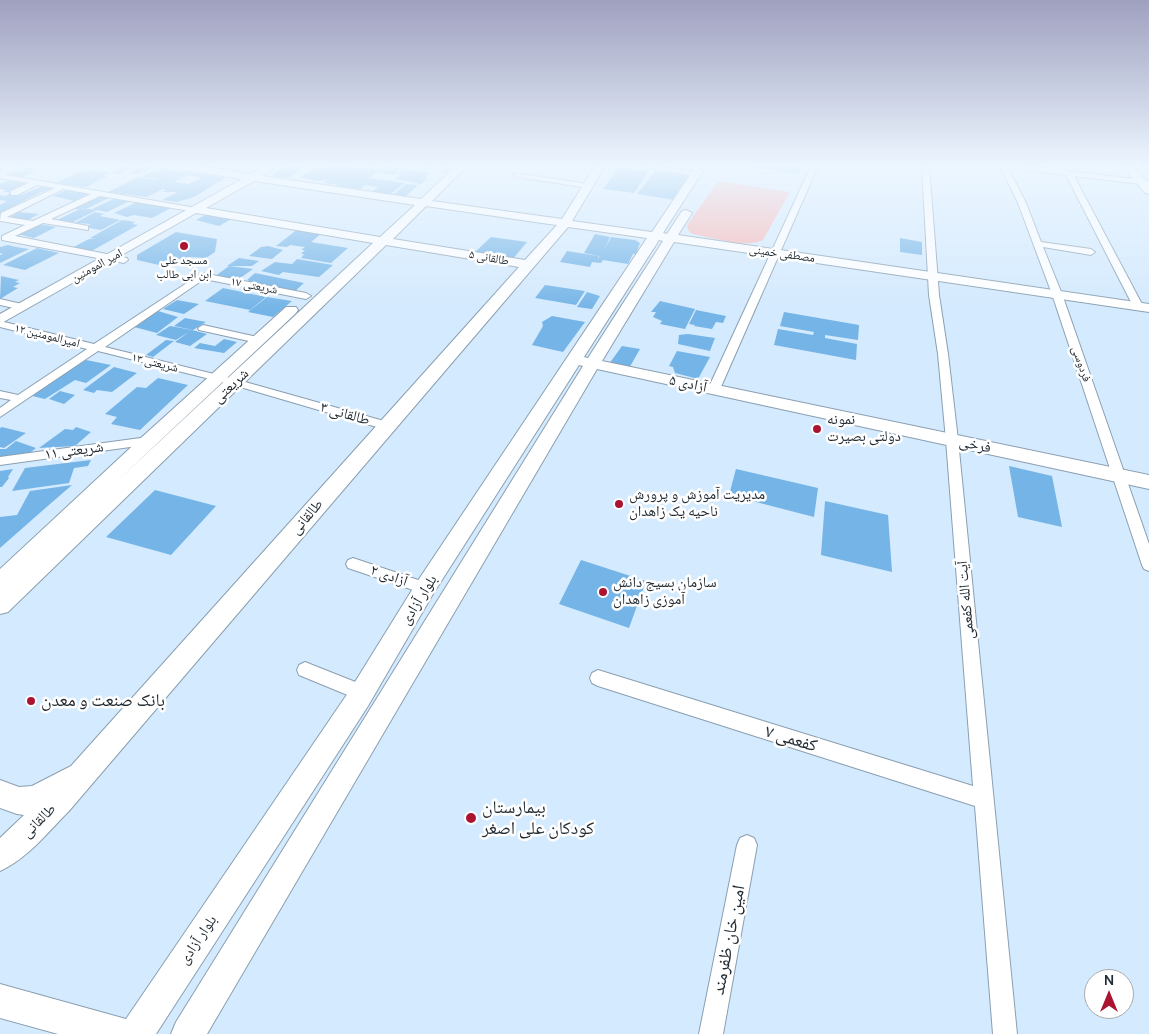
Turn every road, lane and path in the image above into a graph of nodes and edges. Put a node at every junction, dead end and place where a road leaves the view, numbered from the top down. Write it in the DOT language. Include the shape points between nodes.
graph roads {
  1 [pos="6,214"];
  2 [pos="54,214"];
  3 [pos="188,214"];
  4 [pos="221,214"];
  5 [pos="404,214"];
  6 [pos="500,214"];
  7 [pos="571,214"];
  8 [pos="676,214"];
  9 [pos="793,214"];
  10 [pos="929,214"];
  11 [pos="1026,214"];
  12 [pos="1092,214"];
  13 [pos="42,220"];
  14 [pos="566,223"];
  15 [pos="34,224"];
  16 [pos="85,228"];
  17 [pos="662,236"];
  18 [pos="3,239"];
  19 [pos="377,239"];
  20 [pos="1037,244"];
  21 [pos="1091,252"];
  22 [pos="776,253"];
  23 [pos="110,258"];
  24 [pos="124,260"];
  25 [pos="529,265"];
  26 [pos="933,276"];
  27 [pos="1057,294"];
  28 [pos="306,296"];
  29 [pos="0,302"];
  30 [pos="23,307"];
  31 [pos="1144,307"];
  32 [pos="0,320"];
  33 [pos="0,324"];
  34 [pos="203,328"];
  35 [pos="258,340"];
  36 [pos="95,348"];
  37 [pos="583,362"];
  38 [pos="216,378"];
  39 [pos="234,382"];
  40 [pos="714,390"];
  41 [pos="0,394"];
  42 [pos="19,399"];
  43 [pos="802,408"];
  44 [pos="0,413"];
  45 [pos="387,426"];
  46 [pos="952,440"];
  47 [pos="148,441"];
  48 [pos="0,461"];
  49 [pos="1120,476"];
  50 [pos="1149,482"];
  51 [pos="352,564"];
  52 [pos="1149,566"];
  53 [pos="425,588"];
  54 [pos="2,596"];
  55 [pos="305,670"];
  56 [pos="598,678"];
  57 [pos="362,693"];
  58 [pos="81,774"];
  59 [pos="0,794"];
  60 [pos="983,799"];
  61 [pos="747,845"];
  62 [pos="0,856"];
  63 [pos="0,1001"];
  64 [pos="120,1034"];
  65 [pos="136,1034"];
  66 [pos="188,1034"];
  67 [pos="711,1034"];
  68 [pos="1005,1034"];
  1 -- 15 [label="street" via="2,219"];
  2 -- 13 [label="street"];
  3 -- 23 [label="main road, امیر المومنین"];
  4 -- 19 [label="main road, طالقانی ۵"];
  5 -- 19 [label="main road, شریعتی"];
  6 -- 14 [label="main road, مصطفی خمینی"];
  7 -- 14 [label="main road, طالقانی"];
  8 -- 17 [label="main road, بلوار آزادی"];
  9 -- 22 [label="street"];
  10 -- 26 [label="street, آیت الله کفعمی"];
  11 -- 20 [label="street, فردوسی"];
  12 -- 31 [label="street"];
  13 -- 15 [label="street"];
  13 -- 16 [label="street"];
  14 -- 17 [label="main road, مصطفی خمینی"];
  14 -- 25 [label="main road, طالقانی"];
  15 -- 18 [label="street"];
  17 -- 22 [label="main road, مصطفی خمینی"];
  17 -- 37 [label="main road, بلوار آزادی"];
  18 -- 23 [label="street"];
  19 -- 25 [label="main road, طالقانی ۵"];
  19 -- 28 [label="main road, شریعتی"];
  19 -- 39 [label="main road, شریعتی"];
  20 -- 21 [label="street"];
  20 -- 27 [label="street, فردوسی"];
  22 -- 26 [label="main road, مصطفی خمینی"];
  22 -- 40 [label="street"];
  23 -- 24 [label="street"];
  23 -- 30 [label="main road, امیر المومنین"];
  25 -- 45 [label="main road, طالقانی"];
  26 -- 27 [label="main road, مصطفی خمینی"];
  26 -- 46 [label="street, آیت الله کفعمی"];
  27 -- 31 [label="main road, مصطفی خمینی"];
  27 -- 49 [label="street, فردوسی"];
  28 -- 35 [label="main road, شریعتی"];
  28 -- 36 [label="street, شریعتی ۱۷" via="202,276"];
  29 -- 30 [label="street"];
  30 -- 32 [label="main road, امیر المومنین"];
  33 -- 36 [label="street, امیرالمومنین ۱۲"];
  34 -- 35 [label="street"];
  35 -- 38 [label="main road, شریعتی"];
  36 -- 38 [label="street, شریعتی ۱۳"];
  36 -- 42 [label="street"];
  37 -- 40 [label="main road, آزادی ۵"];
  37 -- 53 [label="main road, بلوار آزادی"];
  37 -- 66 [label="main road, بلوار آزادی"];
  38 -- 39 [label="street, شریعتی ۱۳"];
  38 -- 47 [label="main road, شریعتی"];
  39 -- 45 [label="street, طالقانی ۳"];
  39 -- 54 [label="main road, شریعتی"];
  40 -- 43 [label="main road, آزادی ۵"];
  41 -- 42 [label="street"];
  42 -- 44 [label="street"];
  43 -- 46 [label="main road, فرخی"];
  45 -- 58 [label="main road, طالقانی"];
  46 -- 49 [label="main road, فرخی"];
  46 -- 60 [label="street, آیت الله کفعمی"];
  47 -- 48 [label="street, شریعتی ۱۱"];
  47 -- 54 [label="main road, شریعتی"];
  49 -- 50 [label="main road, فرخی"];
  49 -- 52 [label="street, فردوسی"];
  51 -- 53 [label="street, آزادی ۲"];
  53 -- 57 [label="main road, بلوار آزادی"];
  55 -- 57 [label="street"];
  56 -- 60 [label="street, کفعمی ۷"];
  57 -- 65 [label="main road, بلوار آزادی"];
  58 -- 59 [label="main road" via="26,801"];
  58 -- 62 [label="main road, طالقانی" via="36,824"];
  60 -- 68 [label="street, آیت الله کفعمی"];
  61 -- 67 [label="street, امین خان ظفرمند"];
  63 -- 64 [label="main road"];
}
